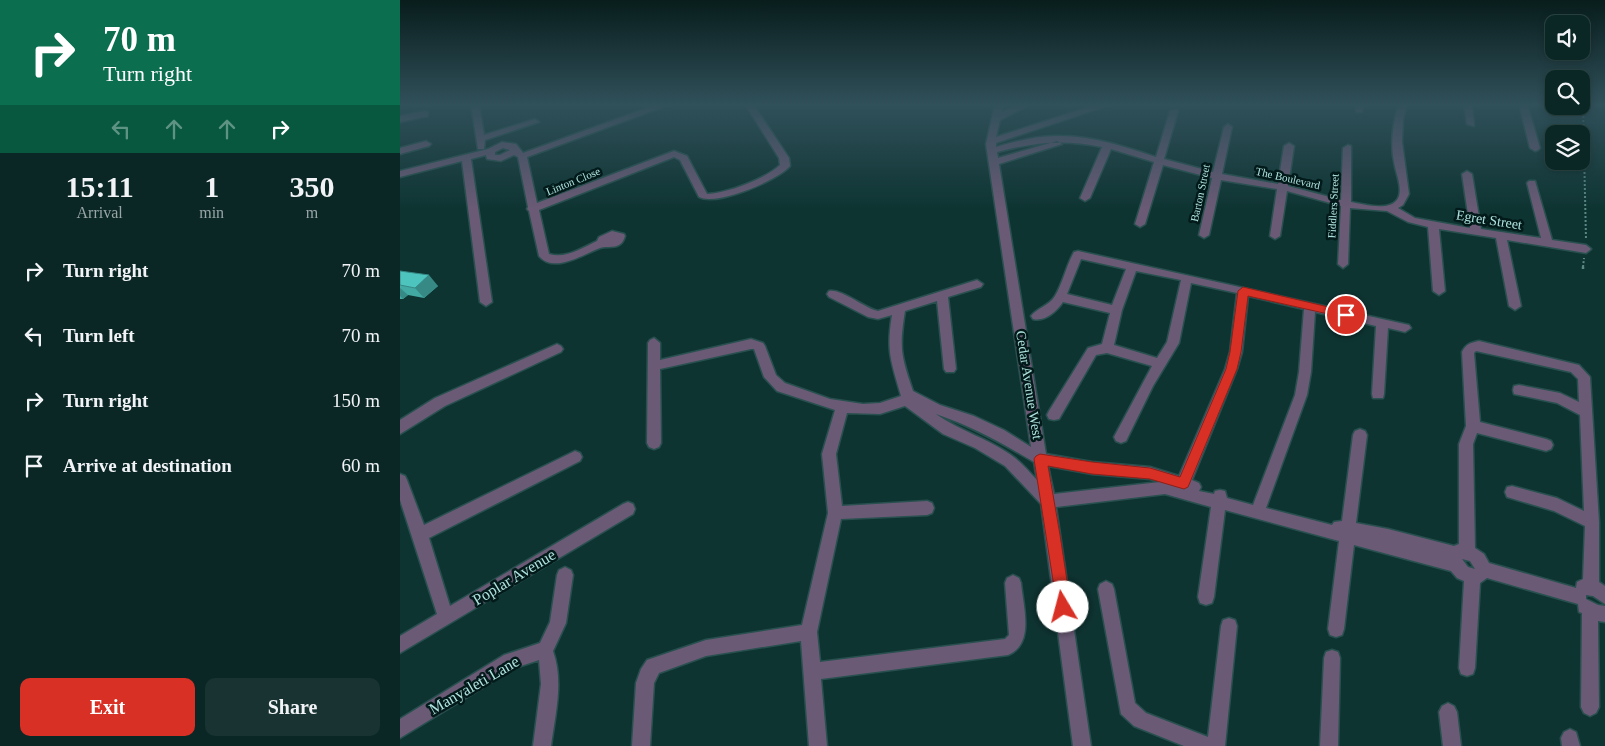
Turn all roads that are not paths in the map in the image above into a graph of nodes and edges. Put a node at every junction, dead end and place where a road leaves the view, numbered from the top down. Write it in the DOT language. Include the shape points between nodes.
graph roads {
  1 [pos="480,139"];
  2 [pos="564,139"];
  3 [pos="772,139"];
  4 [pos="992,139"];
  5 [pos="1025,139"];
  6 [pos="1166,139"];
  7 [pos="1225,139"];
  8 [pos="1397,139"];
  9 [pos="1532,139"];
  10 [pos="426,144"];
  11 [pos="1108,145"];
  12 [pos="1289,146"];
  13 [pos="1348,148"];
  14 [pos="1535,148"];
  15 [pos="400,151"];
  16 [pos="486,151"];
  17 [pos="993,152"];
  18 [pos="519,154"];
  19 [pos="466,157"];
  20 [pos="1160,160"];
  21 [pos="400,174"];
  22 [pos="1467,174"];
  23 [pos="1216,176"];
  24 [pos="1532,182"];
  25 [pos="1284,188"];
  26 [pos="1085,198"];
  27 [pos="1346,204"];
  28 [pos="532,209"];
  29 [pos="1391,209"];
  30 [pos="1140,224"];
  31 [pos="1433,224"];
  32 [pos="1476,232"];
  33 [pos="1204,235"];
  34 [pos="1275,236"];
  35 [pos="1501,236"];
  36 [pos="602,243"];
  37 [pos="1547,243"];
  38 [pos="1586,249"];
  39 [pos="1343,264"];
  40 [pos="1132,266"];
  41 [pos="1187,278"];
  42 [pos="977,284"];
  43 [pos="1439,290"];
  44 [pos="1243,291"];
  45 [pos="833,294"];
  46 [pos="942,296"];
  47 [pos="1061,297"];
  48 [pos="486,302"];
  49 [pos="1310,306"];
  50 [pos="1515,306"];
  51 [pos="899,310"];
  52 [pos="1116,310"];
  53 [pos="1037,316"];
  54 [pos="1382,323"];
  55 [pos="1405,328"];
  56 [pos="654,343"];
  57 [pos="1107,348"];
  58 [pos="557,349"];
  59 [pos="1160,363"];
  60 [pos="654,366"];
  61 [pos="950,369"];
  62 [pos="1519,390"];
  63 [pos="1378,394"];
  64 [pos="909,396"];
  65 [pos="842,408"];
  66 [pos="1587,413"];
  67 [pos="950,414"];
  68 [pos="1054,416"];
  69 [pos="940,424"];
  70 [pos="1473,426"];
  71 [pos="400,428"];
  72 [pos="1360,435"];
  73 [pos="1121,437"];
  74 [pos="1010,440"];
  75 [pos="654,443"];
  76 [pos="1546,445"];
  77 [pos="1000,456"];
  78 [pos="575,457"];
  79 [pos="1040,459"];
  80 [pos="400,480"];
  81 [pos="1182,487"];
  82 [pos="1512,492"];
  83 [pos="1219,499"];
  84 [pos="1048,502"];
  85 [pos="1259,507"];
  86 [pos="927,508"];
  87 [pos="628,509"];
  88 [pos="835,513"];
  89 [pos="1592,522"];
  90 [pos="1347,533"];
  91 [pos="420,535"];
  92 [pos="1459,557"];
  93 [pos="1478,573"];
  94 [pos="565,575"];
  95 [pos="1013,583"];
  96 [pos="1106,590"];
  97 [pos="1605,596"];
  98 [pos="1206,597"];
  99 [pos="1591,602"];
  100 [pos="446,618"];
  101 [pos="1229,626"];
  102 [pos="1336,629"];
  103 [pos="809,632"];
  104 [pos="400,645"];
  105 [pos="545,651"];
  106 [pos="1332,658"];
  107 [pos="1467,668"];
  108 [pos="811,672"];
  109 [pos="1590,707"];
  110 [pos="1448,712"];
  111 [pos="400,729"];
  112 [pos="542,746"];
  113 [pos="641,746"];
  114 [pos="818,746"];
  115 [pos="1082,746"];
  116 [pos="1206,746"];
  117 [pos="1216,746"];
  118 [pos="1330,746"];
  119 [pos="1452,746"];
  1 -- 16 [label="street"];
  2 -- 18 [label="street"];
  3 -- 28 [label="street, Linton Close" via="784,158 785,166 776,174 723,194 702,195 684,158 674,154"];
  4 -- 17 [label="street, Cedar Avenue West"];
  5 -- 17 [label="street"];
  6 -- 20 [label="street"];
  7 -- 23 [label="street, Barton Street"];
  8 -- 29 [label="street" via="1404,194 1399,204"];
  9 -- 14 [label="street"];
  10 -- 15 [label="street"];
  11 -- 17 [label="street, The Boulevard" via="1071,139"];
  11 -- 20 [label="street, The Boulevard"];
  11 -- 26 [label="street"];
  12 -- 25 [label="street"];
  13 -- 27 [label="street, Fiddlers Street"];
  16 -- 18 [label="street" via="496,159"];
  16 -- 19 [label="street"];
  17 -- 79 [label="street, Cedar Avenue West"];
  18 -- 28 [label="street"];
  19 -- 21 [label="street"];
  19 -- 48 [label="street"];
  20 -- 23 [label="street, The Boulevard"];
  20 -- 30 [label="street"];
  22 -- 32 [label="street"];
  23 -- 25 [label="street, The Boulevard"];
  23 -- 33 [label="street, Barton Street"];
  24 -- 37 [label="street"];
  25 -- 27 [label="street, The Boulevard"];
  25 -- 34 [label="street"];
  27 -- 29 [label="street, The Boulevard"];
  27 -- 39 [label="street, Fiddlers Street"];
  28 -- 36 [label="street" via="542,254 547,258 562,259"];
  29 -- 31 [label="street, Egret Street" via="1412,220"];
  31 -- 32 [label="street, Egret Street"];
  31 -- 43 [label="street"];
  32 -- 35 [label="street, Egret Street"];
  35 -- 37 [label="street, Egret Street"];
  35 -- 50 [label="street"];
  37 -- 38 [label="street, Egret Street"];
  40 -- 41 [label="street"];
  40 -- 47 [label="street" via="1078,255"];
  40 -- 52 [label="street"];
  41 -- 44 [label="street"];
  41 -- 59 [label="street" via="1173,343"];
  42 -- 46 [label="street"];
  44 -- 49 [label="street"];
  44 -- 81 [label="street" via="1231,369"];
  45 -- 51 [label="street" via="873,315"];
  46 -- 51 [label="street"];
  46 -- 61 [label="street"];
  47 -- 52 [label="street"];
  47 -- 53 [label="street" via="1052,309"];
  49 -- 54 [label="street"];
  49 -- 85 [label="street" via="1301,395"];
  51 -- 64 [label="street" via="894,348 897,366"];
  52 -- 57 [label="street"];
  54 -- 55 [label="street"];
  54 -- 63 [label="street"];
  56 -- 60 [label="street"];
  57 -- 59 [label="street"];
  57 -- 68 [label="street" via="1097,349 1089,355"];
  58 -- 71 [label="street" via="440,402"];
  59 -- 73 [label="street"];
  60 -- 65 [label="street" via="746,344 756,345 774,383"];
  60 -- 75 [label="street"];
  62 -- 66 [label="street" via="1560,398"];
  64 -- 65 [label="street" via="896,404 870,410"];
  64 -- 67 [label="street"];
  64 -- 69 [label="street"];
  65 -- 88 [label="street" via="829,456"];
  66 -- 70 [label="street" via="1584,377 1575,368 1479,346 1468,352"];
  66 -- 89 [label="street"];
  67 -- 69 [label="street"];
  67 -- 74 [label="street"];
  69 -- 77 [label="street"];
  70 -- 76 [label="street"];
  70 -- 92 [label="street" via="1466,444"];
  72 -- 90 [label="street"];
  74 -- 77 [label="street"];
  74 -- 79 [label="street"];
  77 -- 84 [label="street" via="1022,473"];
  78 -- 91 [label="street"];
  79 -- 81 [label="street" via="1143,472"];
  79 -- 84 [label="street, Cedar Avenue West"];
  80 -- 91 [label="street"];
  81 -- 83 [label="street"];
  81 -- 84 [label="street"];
  82 -- 89 [label="street" via="1557,505"];
  83 -- 85 [label="street"];
  83 -- 90 [label="street"];
  83 -- 98 [label="street"];
  84 -- 115 [label="street, Cedar Avenue West"];
  85 -- 90 [label="street"];
  86 -- 88 [label="street"];
  87 -- 100 [label="street, Poplar Avenue"];
  88 -- 103 [label="street"];
  89 -- 99 [label="street"];
  90 -- 92 [label="street" via="1388,536"];
  90 -- 102 [label="street"];
  91 -- 100 [label="street"];
  92 -- 93 [label="street" via="1463,573"];
  93 -- 99 [label="street"];
  93 -- 107 [label="street"];
  94 -- 105 [label="street" via="558,622"];
  95 -- 108 [label="street" via="1016,637 1008,647"];
  96 -- 116 [label="street" via="1127,708 1140,720"];
  97 -- 99 [label="street"];
  99 -- 109 [label="street"];
  100 -- 104 [label="street, Poplar Avenue"];
  101 -- 117 [label="street"];
  103 -- 108 [label="street"];
  103 -- 113 [label="street" via="706,648 653,666 645,683"];
  105 -- 111 [label="street, Manyaleti Lane" via="510,661"];
  105 -- 112 [label="street" via="550,677"];
  106 -- 118 [label="street"];
  108 -- 114 [label="street"];
  110 -- 119 [label="street"];
}
